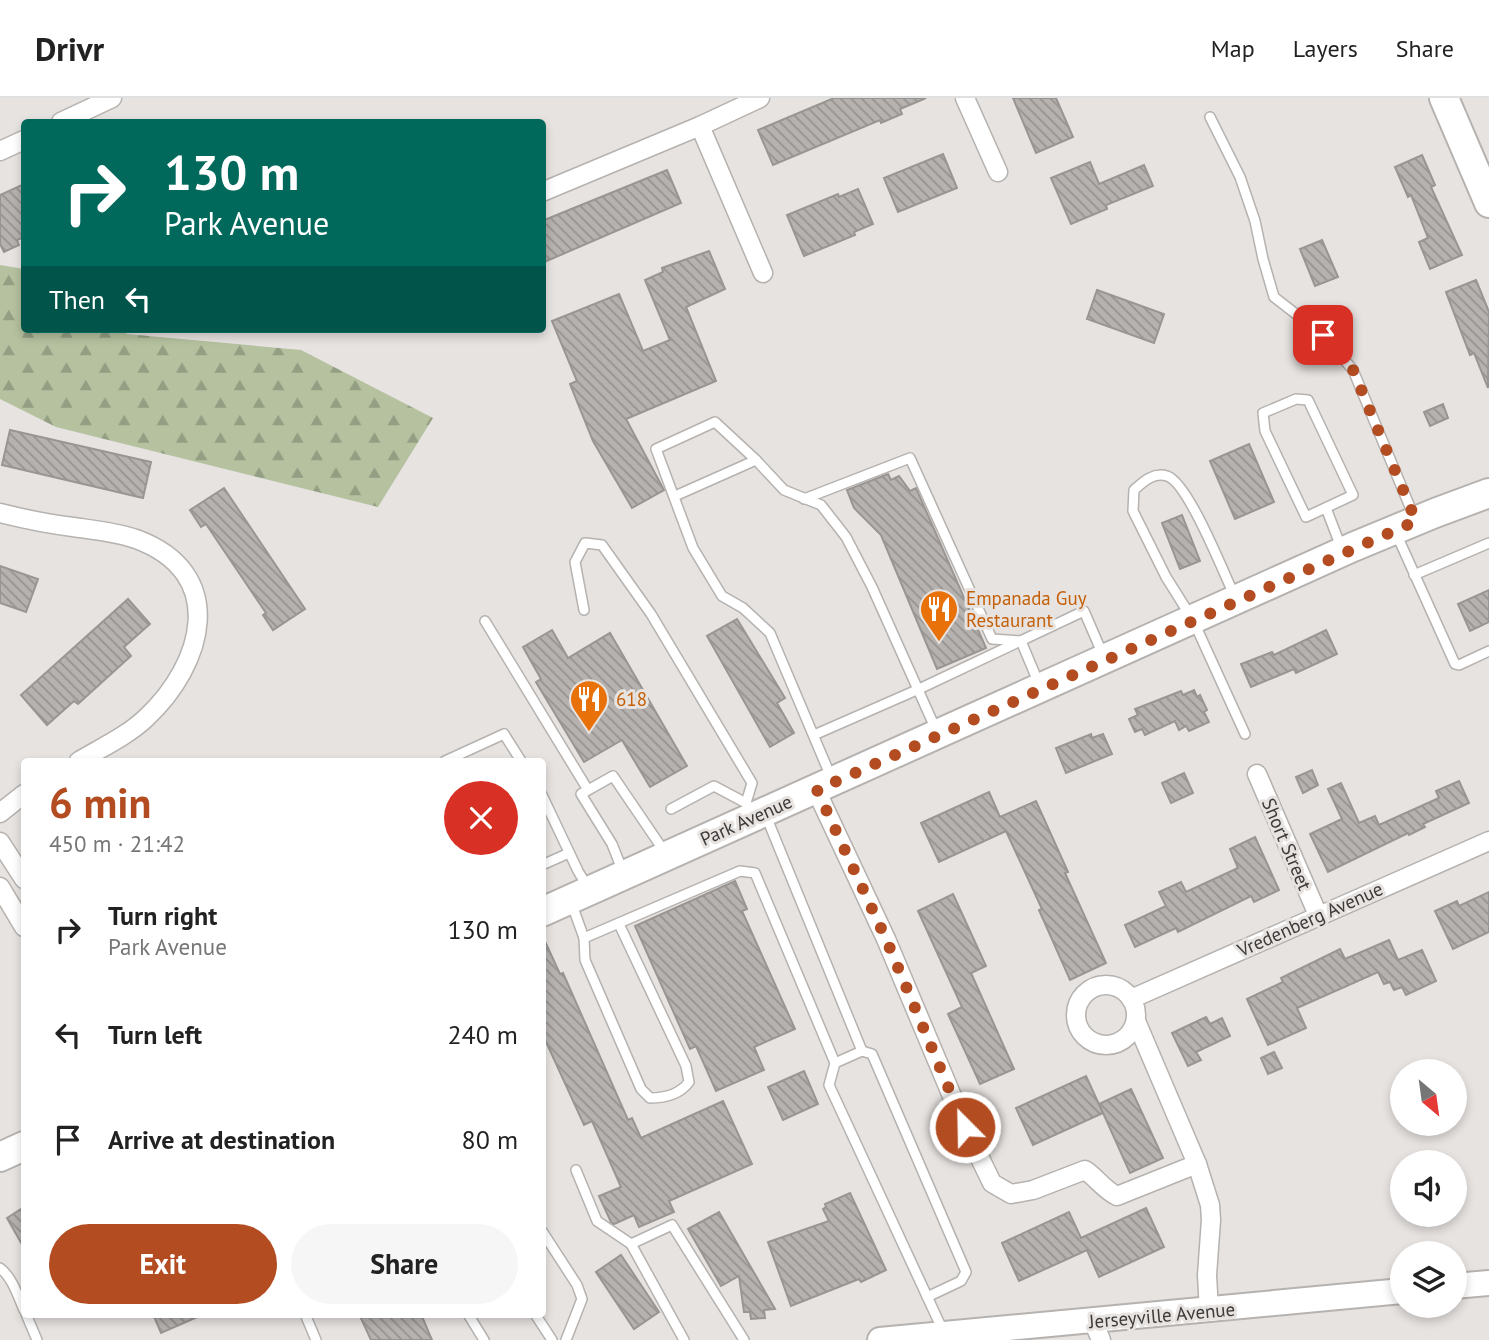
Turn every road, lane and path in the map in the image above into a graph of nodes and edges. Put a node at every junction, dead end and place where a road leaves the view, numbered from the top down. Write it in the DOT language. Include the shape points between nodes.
graph roads {
  1 [pos="112,98"];
  2 [pos="760,98"];
  3 [pos="965,98"];
  4 [pos="1444,98"];
  5 [pos="1210,117"];
  6 [pos="67,119"];
  7 [pos="700,126"];
  8 [pos="21,141"];
  9 [pos="0,151"];
  10 [pos="998,172"];
  11 [pos="546,190"];
  12 [pos="1489,203"];
  13 [pos="764,273"];
  14 [pos="756,460"];
  15 [pos="1489,494"];
  16 [pos="675,496"];
  17 [pos="804,499"];
  18 [pos="1326,508"];
  19 [pos="0,513"];
  20 [pos="1405,525"];
  21 [pos="1489,543"];
  22 [pos="1343,552"];
  23 [pos="1414,575"];
  24 [pos="1236,601"];
  25 [pos="584,610"];
  26 [pos="1193,620"];
  27 [pos="485,621"];
  28 [pos="1021,641"];
  29 [pos="1489,650"];
  30 [pos="1105,660"];
  31 [pos="919,689"];
  32 [pos="1041,689"];
  33 [pos="1245,734"];
  34 [pos="814,735"];
  35 [pos="939,735"];
  36 [pos="84,758"];
  37 [pos="452,758"];
  38 [pos="520,758"];
  39 [pos="1257,774"];
  40 [pos="825,786"];
  41 [pos="588,790"];
  42 [pos="21,796"];
  43 [pos="546,804"];
  44 [pos="671,809"];
  45 [pos="754,811"];
  46 [pos="0,813"];
  47 [pos="1489,841"];
  48 [pos="0,842"];
  49 [pos="569,853"];
  50 [pos="667,856"];
  51 [pos="546,863"];
  52 [pos="21,874"];
  53 [pos="625,875"];
  54 [pos="0,887"];
  55 [pos="580,895"];
  56 [pos="546,910"];
  57 [pos="1318,915"];
  58 [pos="21,922"];
  59 [pos="618,924"];
  60 [pos="584,939"];
  61 [pos="1131,999"];
  62 [pos="1136,1021"];
  63 [pos="862,1051"];
  64 [pos="835,1063"];
  65 [pos="21,1147"];
  66 [pos="0,1157"];
  67 [pos="1197,1164"];
  68 [pos="576,1170"];
  69 [pos="546,1237"];
  70 [pos="631,1244"];
  71 [pos="0,1268"];
  72 [pos="1489,1283"];
  73 [pos="1467,1285"];
  74 [pos="1390,1293"];
  75 [pos="927,1297"];
  76 [pos="21,1302"];
  77 [pos="1209,1311"];
  78 [pos="28,1318"];
  79 [pos="307,1318"];
  80 [pos="470,1318"];
  81 [pos="538,1318"];
  82 [pos="1097,1331"];
  83 [pos="944,1334"];
  84 [pos="37,1340"];
  85 [pos="316,1340"];
  86 [pos="484,1340"];
  87 [pos="552,1340"];
  88 [pos="566,1340"];
  89 [pos="684,1340"];
  90 [pos="744,1340"];
  91 [pos="880,1340"];
  92 [pos="888,1340"];
  1 -- 6 [label="street"];
  2 -- 7 [label="street"];
  3 -- 10 [label="street"];
  4 -- 12 [label="main road"];
  5 -- 20 [label="lane" via="1240,177 1274,297 1323,335 1353,370"];
  7 -- 11 [label="street"];
  7 -- 13 [label="street"];
  8 -- 9 [label="street"];
  14 -- 16 [label="lane"];
  14 -- 16 [label="lane" via="715,422 656,449"];
  14 -- 17 [label="lane" via="784,490"];
  15 -- 20 [label="main road, Park Avenue"];
  16 -- 34 [label="lane" via="693,548 722,596 770,633"];
  17 -- 28 [label="lane" via="910,458 992,639"];
  17 -- 31 [label="lane" via="821,505 846,537"];
  18 -- 18 [label="lane" via="1353,495 1308,400 1296,399 1262,413 1265,431 1306,517"];
  18 -- 22 [label="lane"];
  19 -- 36 [label="street" via="114,533 145,543 176,565 198,603 199,624 190,657 163,701 144,720"];
  20 -- 22 [label="main road, Park Avenue"];
  20 -- 23 [label="lane"];
  21 -- 23 [label="lane"];
  22 -- 24 [label="main road, Park Avenue"];
  23 -- 29 [label="lane" via="1455,664"];
  24 -- 26 [label="main road, Park Avenue"];
  24 -- 26 [label="lane" via="1196,512 1175,480 1164,475 1146,478 1134,490 1133,512"];
  25 -- 45 [label="lane" via="575,562 585,544 602,545 651,614 752,783"];
  26 -- 30 [label="main road, Park Avenue"];
  26 -- 33 [label="lane"];
  27 -- 41 [label="lane"];
  28 -- 30 [label="lane" via="1084,611"];
  28 -- 31 [label="lane"];
  28 -- 32 [label="lane"];
  30 -- 32 [label="main road, Park Avenue"];
  31 -- 34 [label="lane"];
  31 -- 35 [label="lane"];
  32 -- 35 [label="main road, Park Avenue"];
  34 -- 40 [label="lane"];
  35 -- 40 [label="main road, Park Avenue"];
  37 -- 38 [label="lane" via="504,734"];
  39 -- 57 [label="street, Short Street"];
  40 -- 45 [label="main road, Park Avenue"];
  40 -- 67 [label="street" via="992,1183 1011,1194 1085,1170 1117,1196"];
  41 -- 50 [label="lane" via="613,776"];
  41 -- 53 [label="lane" via="581,794"];
  42 -- 46 [label="street"];
  43 -- 49 [label="lane"];
  44 -- 45 [label="lane" via="714,786"];
  45 -- 50 [label="main road, Park Avenue"];
  45 -- 63 [label="lane"];
  47 -- 57 [label="street, Vredenberg Avenue"];
  48 -- 52 [label="street"];
  49 -- 51 [label="lane"];
  49 -- 55 [label="lane"];
  50 -- 53 [label="main road, Park Avenue"];
  53 -- 55 [label="main road, Park Avenue"];
  54 -- 58 [label="street"];
  55 -- 56 [label="main road, Park Avenue"];
  55 -- 60 [label="lane"];
  57 -- 61 [label="street, Vredenberg Avenue"];
  59 -- 60 [label="lane"];
  59 -- 60 [label="lane" via="686,1066 689,1082 664,1098 650,1098 641,1089 585,960"];
  59 -- 64 [label="lane" via="740,872 755,873"];
  61 -- 62 [label="street"];
  61 -- 62 [label="street" via="1112,986 1090,990 1081,999 1077,1021 1089,1040 1112,1045 1131,1032"];
  62 -- 67 [label="street"];
  63 -- 64 [label="lane"];
  63 -- 75 [label="lane" via="872,1054 966,1272 961,1280"];
  64 -- 75 [label="lane" via="829,1085"];
  65 -- 66 [label="main road"];
  67 -- 77 [label="street" via="1210,1205"];
  68 -- 70 [label="lane" via="597,1221"];
  69 -- 88 [label="lane" via="582,1299"];
  70 -- 89 [label="lane"];
  70 -- 90 [label="lane" via="672,1225"];
  71 -- 76 [label="lane"];
  72 -- 73 [label="street"];
  74 -- 77 [label="street, Jerseyville Avenue"];
  75 -- 83 [label="lane"];
  77 -- 82 [label="street, Jerseyville Avenue"];
  78 -- 84 [label="lane"];
  79 -- 85 [label="lane"];
  80 -- 86 [label="lane"];
  81 -- 87 [label="lane"];
  82 -- 83 [label="street, Jerseyville Avenue"];
  83 -- 92 [label="street, Jerseyville Avenue"];
  91 -- 92 [label="street, Jerseyville Avenue"];
}
